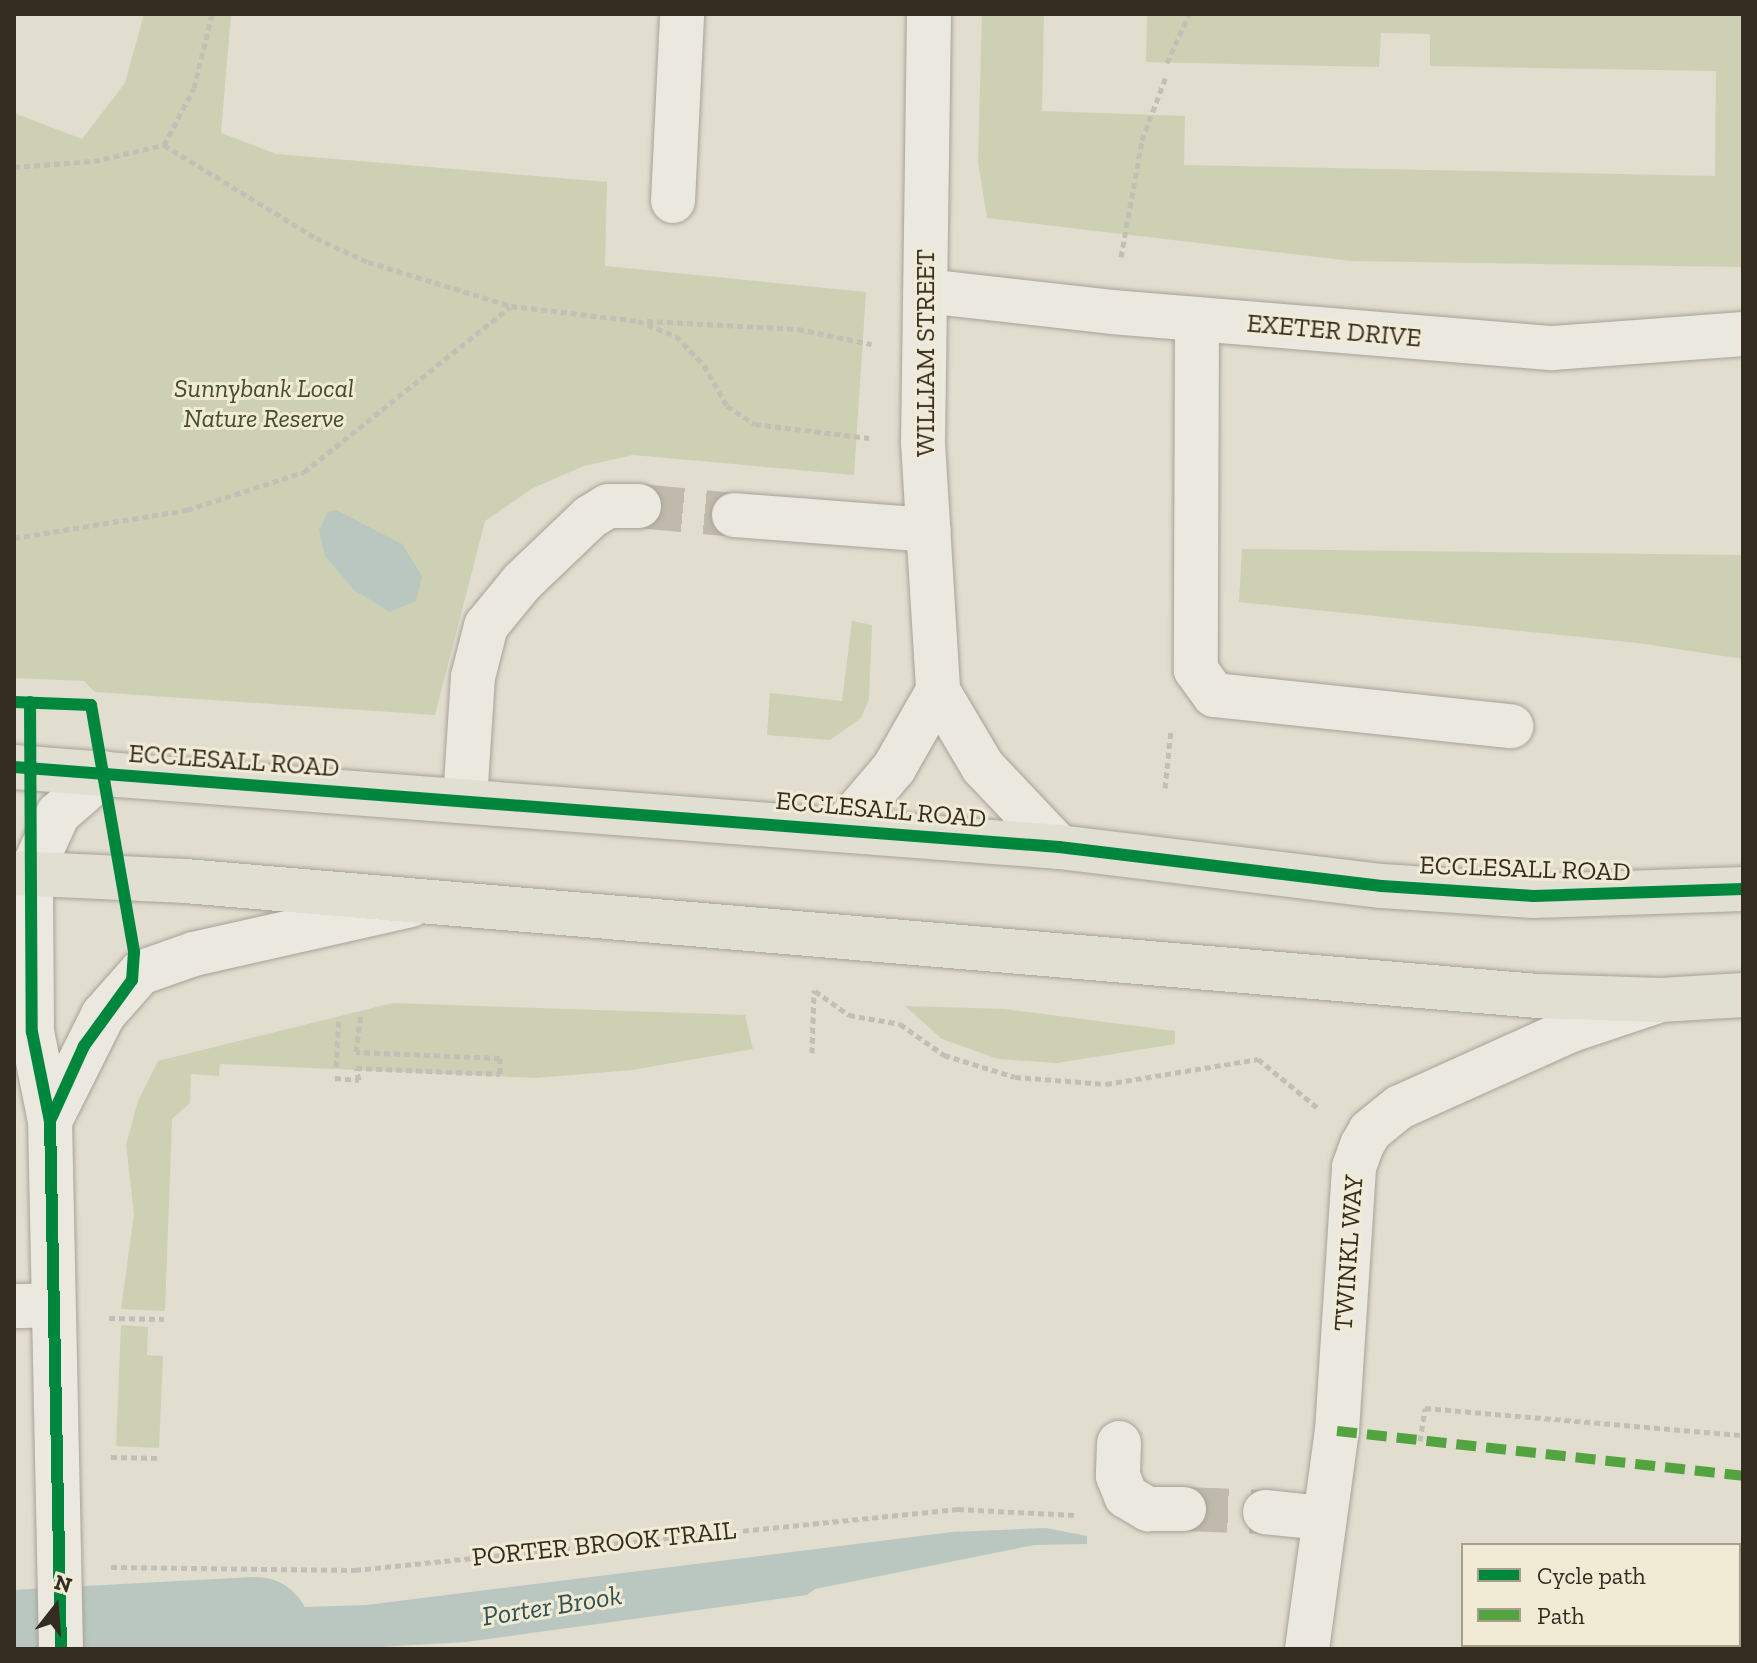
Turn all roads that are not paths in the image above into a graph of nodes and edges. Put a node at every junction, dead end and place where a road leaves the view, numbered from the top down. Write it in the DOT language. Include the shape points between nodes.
graph roads {
  1 [pos="682,14"];
  2 [pos="929,14"];
  3 [pos="673,201"];
  4 [pos="926,291"];
  5 [pos="1197,319"];
  6 [pos="1743,334"];
  7 [pos="639,506"];
  8 [pos="734,515"];
  9 [pos="928,530"];
  10 [pos="938,691"];
  11 [pos="1511,726"];
  12 [pos="14,767"];
  13 [pos="105,773"];
  14 [pos="465,800"];
  15 [pos="843,828"];
  16 [pos="1059,847"];
  17 [pos="22,873"];
  18 [pos="1743,889"];
  19 [pos="425,901"];
  20 [pos="1743,995"];
  21 [pos="1661,1000"];
  22 [pos="50,1121"];
  23 [pos="34,1306"];
  24 [pos="1119,1443"];
  25 [pos="1166,1509"];
  26 [pos="1265,1512"];
  27 [pos="1321,1518"];
  28 [pos="59,1608"];
  29 [pos="1307,1649"];
  1 -- 3 [label="street"];
  2 -- 4 [label="street, WILLIAM STREET"];
  4 -- 5 [label="street, EXETER DRIVE"];
  4 -- 9 [label="street, WILLIAM STREET" via="923,443"];
  5 -- 6 [label="street, EXETER DRIVE" via="1553,348"];
  5 -- 11 [label="street" via="1196,670 1214,695"];
  7 -- 14 [label="street" via="608,506 590,517 522,582 486,626 473,677"];
  8 -- 9 [label="street"];
  9 -- 10 [label="street, WILLIAM STREET"];
  10 -- 15 [label="street" via="894,768"];
  10 -- 16 [label="street, WILLIAM STREET" via="983,767"];
  12 -- 13 [label="main road, ECCLESALL ROAD"];
  13 -- 14 [label="main road, ECCLESALL ROAD"];
  13 -- 17 [label="street" via="58,814"];
  14 -- 15 [label="main road, ECCLESALL ROAD"];
  15 -- 16 [label="main road, ECCLESALL ROAD"];
  16 -- 18 [label="main road, ECCLESALL ROAD" via="1382,886 1534,896"];
  17 -- 19 [label="main road"];
  17 -- 22 [label="street" via="32,1032"];
  19 -- 21 [label="main road" via="1538,996"];
  19 -- 22 [label="street" via="158,965 132,980 103,1015"];
  20 -- 21 [label="main road"];
  21 -- 27 [label="street, TWINKL WAY" via="1571,1030 1400,1107 1370,1131 1354,1167 1337,1431"];
  22 -- 23 [label="street"];
  23 -- 28 [label="street"];
  24 -- 25 [label="street" via="1120,1486 1136,1504"];
  26 -- 27 [label="street"];
  27 -- 29 [label="street, TWINKL WAY"];
}
